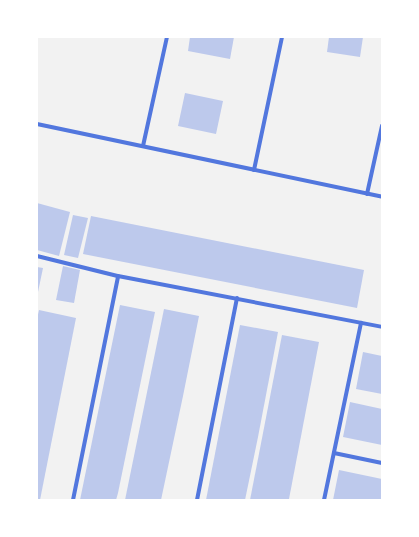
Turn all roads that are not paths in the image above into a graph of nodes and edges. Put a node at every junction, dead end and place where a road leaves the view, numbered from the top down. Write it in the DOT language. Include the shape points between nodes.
graph roads {
  1 [pos="167,37"];
  2 [pos="282,37"];
  3 [pos="37,124"];
  4 [pos="382,126"];
  5 [pos="143,146"];
  6 [pos="254,170"];
  7 [pos="367,194"];
  8 [pos="382,197"];
  9 [pos="37,256"];
  10 [pos="118,276"];
  11 [pos="237,298"];
  12 [pos="361,323"];
  13 [pos="382,328"];
  14 [pos="334,453"];
  15 [pos="382,463"];
  16 [pos="73,500"];
  17 [pos="197,500"];
  18 [pos="324,500"];
  1 -- 5 [label="street"];
  2 -- 6 [label="street"];
  3 -- 5 [label="street"];
  4 -- 7 [label="street"];
  5 -- 6 [label="street"];
  6 -- 7 [label="street"];
  7 -- 8 [label="street"];
  9 -- 10 [label="street"];
  10 -- 11 [label="street"];
  10 -- 16 [label="street"];
  11 -- 12 [label="street"];
  11 -- 17 [label="street"];
  12 -- 13 [label="street"];
  12 -- 14 [label="street"];
  14 -- 15 [label="street"];
  14 -- 18 [label="street"];
}
